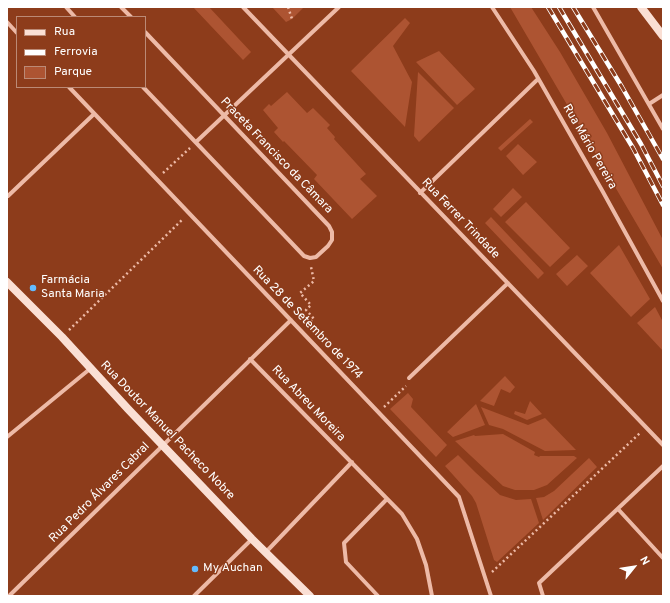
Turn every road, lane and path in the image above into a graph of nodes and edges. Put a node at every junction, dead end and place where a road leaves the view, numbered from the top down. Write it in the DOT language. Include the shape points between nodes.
graph roads {
  1 [pos="66,7"];
  2 [pos="121,7"];
  3 [pos="243,7"];
  4 [pos="288,7"];
  5 [pos="339,7"];
  6 [pos="492,7"];
  7 [pos="593,7"];
  8 [pos="640,7"];
  9 [pos="74,16"];
  10 [pos="130,16"];
  11 [pos="292,19"];
  12 [pos="7,22"];
  13 [pos="16,32"];
  14 [pos="146,33"];
  15 [pos="663,36"];
  16 [pos="289,55"];
  17 [pos="538,79"];
  18 [pos="70,88"];
  19 [pos="144,88"];
  20 [pos="663,95"];
  21 [pos="650,104"];
  22 [pos="94,114"];
  23 [pos="224,115"];
  24 [pos="663,128"];
  25 [pos="196,142"];
  26 [pos="157,179"];
  27 [pos="420,193"];
  28 [pos="8,196"];
  29 [pos="189,213"];
  30 [pos="310,258"];
  31 [pos="7,282"];
  32 [pos="508,283"];
  33 [pos="663,301"];
  34 [pos="291,320"];
  35 [pos="301,331"];
  36 [pos="62,337"];
  37 [pos="250,359"];
  38 [pos="91,368"];
  39 [pos="409,378"];
  40 [pos="378,412"];
  41 [pos="646,427"];
  42 [pos="7,437"];
  43 [pos="163,444"];
  44 [pos="663,445"];
  45 [pos="352,462"];
  46 [pos="663,466"];
  47 [pos="388,499"];
  48 [pos="618,509"];
  49 [pos="252,538"];
  50 [pos="266,552"];
  51 [pos="663,558"];
  52 [pos="485,577"];
  53 [pos="9,596"];
  54 [pos="194,596"];
  55 [pos="310,596"];
  56 [pos="378,596"];
  57 [pos="432,596"];
  58 [pos="491,596"];
  59 [pos="543,596"];
  1 -- 9 [label="street"];
  2 -- 10 [label="street"];
  3 -- 16 [label="street, Rua Ferrer Trindade"];
  4 -- 11 [label="path"];
  5 -- 16 [label="street"];
  6 -- 17 [label="street, Rua Mário Pereira"];
  7 -- 21 [label="street"];
  8 -- 15 [label="street"];
  12 -- 13 [label="street"];
  14 -- 23 [label="street, Praceta Francisco da Câmara"];
  16 -- 23 [label="street"];
  16 -- 27 [label="street, Rua Ferrer Trindade"];
  17 -- 27 [label="street"];
  17 -- 33 [label="street, Rua Mário Pereira"];
  18 -- 22 [label="street, Rua 28 de Setembro de 1974"];
  19 -- 25 [label="street"];
  20 -- 21 [label="street"];
  21 -- 24 [label="street"];
  22 -- 26 [label="street, Rua 28 de Setembro de 1974"];
  22 -- 28 [label="street"];
  23 -- 25 [label="street"];
  23 -- 30 [label="street, Praceta Francisco da Câmara" via="329,226 332,240 319,255"];
  25 -- 26 [label="path"];
  25 -- 30 [label="street" via="304,256"];
  26 -- 29 [label="street, Rua 28 de Setembro de 1974"];
  27 -- 32 [label="street, Rua Ferrer Trindade"];
  29 -- 34 [label="street, Rua 28 de Setembro de 1974"];
  29 -- 36 [label="path"];
  30 -- 35 [label="path" via="314,281 300,293 311,305 306,310 314,319"];
  31 -- 36 [label="street, Rua Doutor Manuel Pacheco Nobre"];
  32 -- 39 [label="street"];
  32 -- 41 [label="street, Rua Ferrer Trindade"];
  34 -- 35 [label="street, Rua 28 de Setembro de 1974"];
  34 -- 37 [label="street, Rua Pedro Álvares Cabral"];
  35 -- 40 [label="street, Rua 28 de Setembro de 1974"];
  36 -- 38 [label="street, Rua Doutor Manuel Pacheco Nobre"];
  37 -- 43 [label="street, Rua Pedro Álvares Cabral"];
  37 -- 45 [label="street, Rua Abreu Moreira"];
  38 -- 42 [label="street"];
  38 -- 43 [label="street, Rua Doutor Manuel Pacheco Nobre"];
  39 -- 40 [label="path" via="407,385"];
  40 -- 52 [label="street, Rua 28 de Setembro de 1974" via="459,497"];
  41 -- 44 [label="street, Rua Ferrer Trindade"];
  41 -- 52 [label="path"];
  43 -- 49 [label="street, Rua Doutor Manuel Pacheco Nobre"];
  43 -- 53 [label="street, Rua Pedro Álvares Cabral"];
  45 -- 47 [label="street, Rua Abreu Moreira"];
  45 -- 50 [label="street"];
  46 -- 48 [label="street"];
  47 -- 56 [label="street" via="344,543 346,562"];
  47 -- 57 [label="street, Rua Abreu Moreira" via="402,514 417,539 426,565"];
  48 -- 51 [label="street"];
  48 -- 59 [label="street" via="539,583"];
  49 -- 50 [label="street, Rua Doutor Manuel Pacheco Nobre"];
  49 -- 54 [label="street"];
  50 -- 55 [label="street, Rua Doutor Manuel Pacheco Nobre"];
  52 -- 58 [label="street, Rua 28 de Setembro de 1974"];
}
